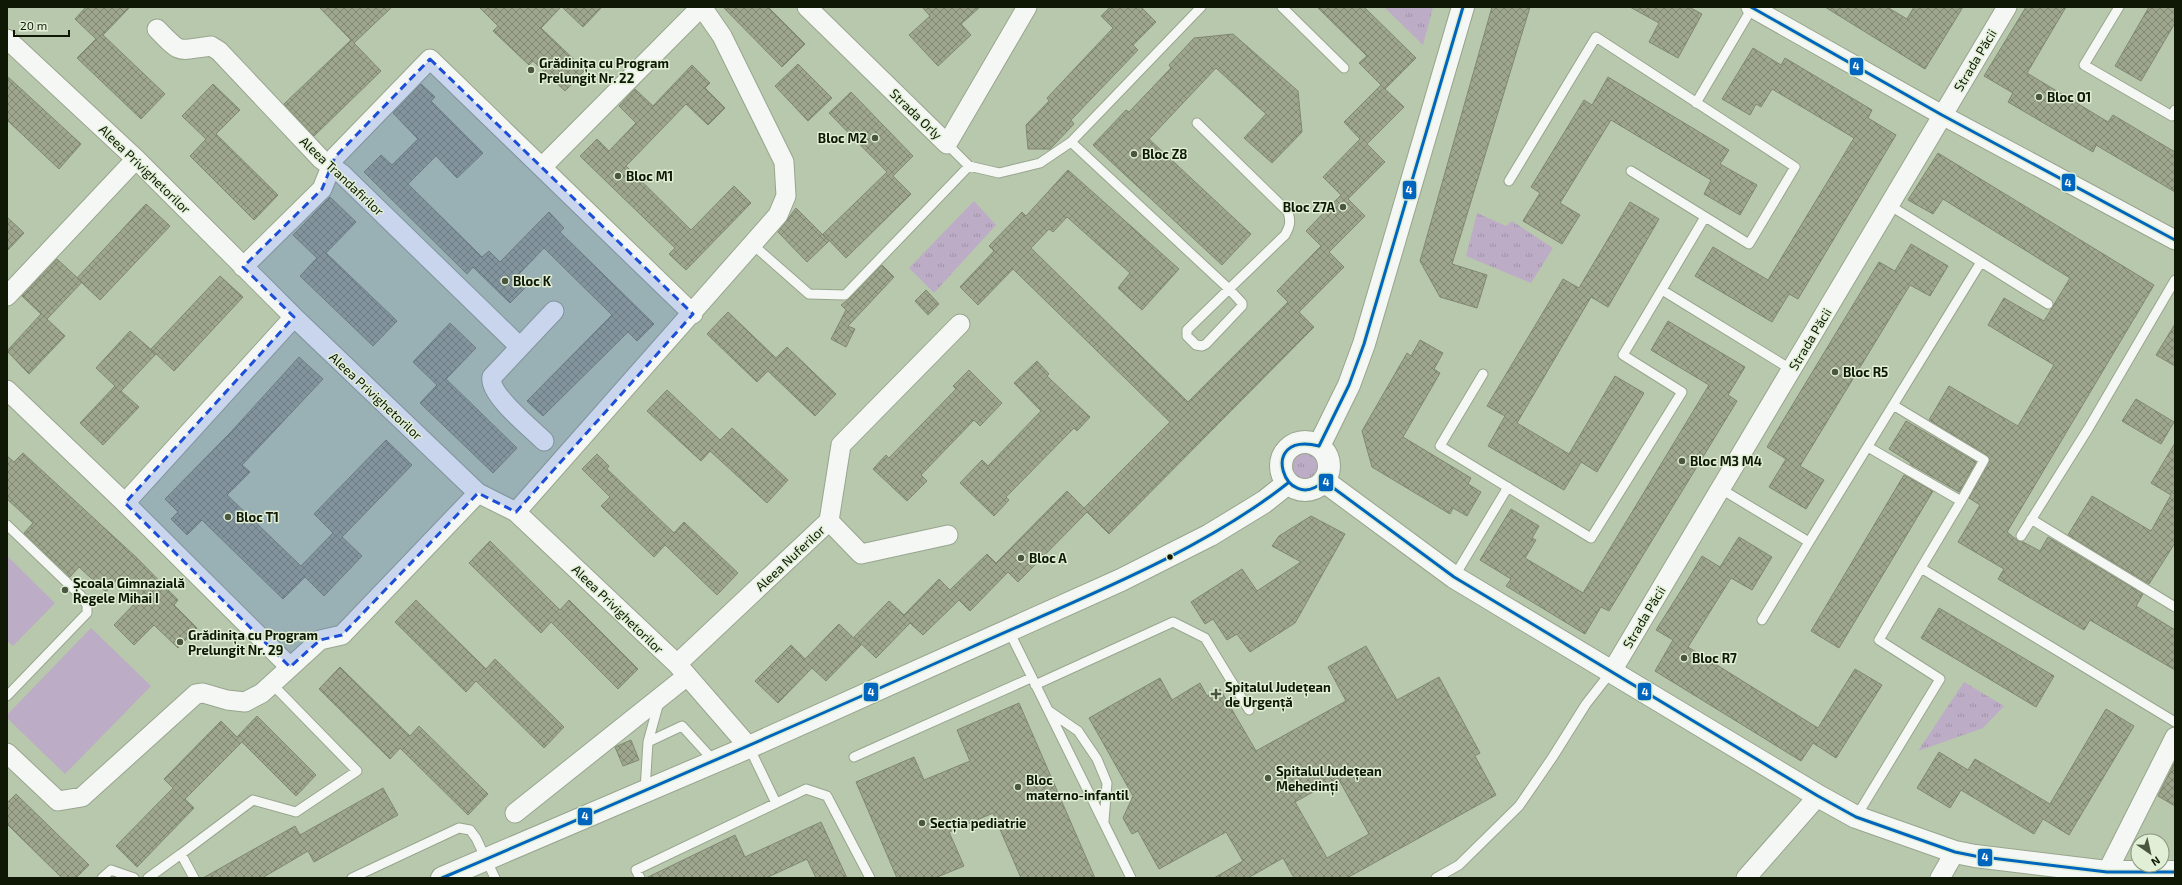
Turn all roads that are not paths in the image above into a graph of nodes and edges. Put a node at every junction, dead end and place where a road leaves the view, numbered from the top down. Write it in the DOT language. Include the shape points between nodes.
graph roads {
  1 [pos="702,7"];
  2 [pos="807,7"];
  3 [pos="1027,7"];
  4 [pos="1201,7"];
  5 [pos="1282,7"];
  6 [pos="1463,7"];
  7 [pos="1752,7"];
  8 [pos="2007,7"];
  9 [pos="2119,7"];
  10 [pos="158,29"];
  11 [pos="7,39"];
  12 [pos="1344,68"];
  13 [pos="1696,103"];
  14 [pos="2175,110"];
  15 [pos="1942,115"];
  16 [pos="1198,123"];
  17 [pos="1071,142"];
  18 [pos="948,144"];
  19 [pos="136,159"];
  20 [pos="969,166"];
  21 [pos="333,167"];
  22 [pos="542,167"];
  23 [pos="1631,171"];
  24 [pos="1509,181"];
  25 [pos="1889,205"];
  26 [pos="1705,217"];
  27 [pos="2175,240"];
  28 [pos="752,244"];
  29 [pos="1981,262"];
  30 [pos="243,267"];
  31 [pos="2175,280"];
  32 [pos="10,287"];
  33 [pos="1229,289"];
  34 [pos="1662,290"];
  35 [pos="2048,304"];
  36 [pos="554,311"];
  37 [pos="693,314"];
  38 [pos="294,317"];
  39 [pos="960,324"];
  40 [pos="520,347"];
  41 [pos="1792,370"];
  42 [pos="1483,374"];
  43 [pos="7,390"];
  44 [pos="1893,405"];
  45 [pos="544,441"];
  46 [pos="1319,446"];
  47 [pos="1868,447"];
  48 [pos="1324,480"];
  49 [pos="1288,482"];
  50 [pos="1508,487"];
  51 [pos="1721,489"];
  52 [pos="478,493"];
  53 [pos="1961,501"];
  54 [pos="125,503"];
  55 [pos="516,512"];
  56 [pos="2031,519"];
  57 [pos="830,521"];
  58 [pos="7,525"];
  59 [pos="948,535"];
  60 [pos="2021,536"];
  61 [pos="1809,542"];
  62 [pos="1921,568"];
  63 [pos="1454,577"];
  64 [pos="2175,607"];
  65 [pos="1762,620"];
  66 [pos="1009,631"];
  67 [pos="290,667"];
  68 [pos="682,670"];
  69 [pos="1612,671"];
  70 [pos="1033,682"];
  71 [pos="272,684"];
  72 [pos="7,696"];
  73 [pos="660,697"];
  74 [pos="1048,710"];
  75 [pos="1249,710"];
  76 [pos="2175,722"];
  77 [pos="2175,737"];
  78 [pos="648,742"];
  79 [pos="749,747"];
  80 [pos="854,757"];
  81 [pos="10,761"];
  82 [pos="714,761"];
  83 [pos="644,791"];
  84 [pos="1818,796"];
  85 [pos="776,803"];
  86 [pos="514,814"];
  87 [pos="1856,817"];
  88 [pos="1104,822"];
  89 [pos="1955,852"];
  90 [pos="181,854"];
  91 [pos="491,868"];
  92 [pos="2175,872"];
  93 [pos="2105,875"];
  94 [pos="102,878"];
  95 [pos="134,878"];
  96 [pos="148,878"];
  97 [pos="194,878"];
  98 [pos="352,878"];
  99 [pos="442,878"];
  100 [pos="640,878"];
  101 [pos="870,878"];
  102 [pos="1131,878"];
  103 [pos="1436,878"];
  104 [pos="1746,878"];
  105 [pos="1940,878"];
  1 -- 22 [label="street"];
  1 -- 28 [label="street" via="722,36 784,162 786,196 778,215"];
  2 -- 18 [label="street, Strada Orly"];
  3 -- 18 [label="street, Strada Orly"];
  4 -- 17 [label="lane"];
  5 -- 12 [label="lane"];
  6 -- 46 [label="main road" via="1364,344 1346,390"];
  7 -- 13 [label="lane"];
  7 -- 15 [label="street"];
  8 -- 15 [label="street, Strada Păcii"];
  9 -- 14 [label="lane" via="2084,65 2172,116"];
  10 -- 21 [label="street, Aleea Trandafirilor" via="173,46 182,51 211,46 219,51 321,159"];
  11 -- 19 [label="street, Aleea Privighetorilor"];
  13 -- 24 [label="lane" via="1596,37"];
  13 -- 26 [label="lane" via="1795,167 1749,244"];
  15 -- 25 [label="street, Strada Păcii"];
  15 -- 27 [label="street"];
  16 -- 33 [label="lane" via="1288,212 1290,218 1290,226 1285,235"];
  17 -- 20 [label="lane" via="1040,163 999,173"];
  17 -- 33 [label="lane"];
  18 -- 20 [label="lane"];
  19 -- 30 [label="street, Aleea Privighetorilor"];
  19 -- 32 [label="street"];
  20 -- 28 [label="lane" via="845,295 809,294"];
  21 -- 22 [label="street" via="335,157 430,59"];
  21 -- 30 [label="street" via="322,189"];
  21 -- 40 [label="street, Aleea Trandafirilor"];
  22 -- 37 [label="street"];
  23 -- 26 [label="lane"];
  25 -- 29 [label="lane"];
  25 -- 41 [label="street, Strada Păcii"];
  26 -- 34 [label="lane"];
  28 -- 37 [label="street"];
  29 -- 35 [label="lane"];
  29 -- 44 [label="lane"];
  30 -- 38 [label="street, Aleea Privighetorilor"];
  31 -- 56 [label="lane" via="2088,429"];
  33 -- 33 [label="lane" via="1187,330 1187,336 1196,345 1206,344 1241,309 1242,303"];
  34 -- 41 [label="lane"];
  34 -- 50 [label="lane" via="1623,355 1682,392 1591,538"];
  36 -- 40 [label="street"];
  37 -- 55 [label="street"];
  38 -- 52 [label="street, Aleea Privighetorilor"];
  38 -- 54 [label="street"];
  39 -- 57 [label="street, Aleea Nuferilor" via="841,445"];
  40 -- 45 [label="street" via="492,377 492,388 499,398"];
  41 -- 51 [label="street, Strada Păcii"];
  42 -- 50 [label="lane" via="1440,446"];
  43 -- 54 [label="street"];
  44 -- 47 [label="lane"];
  44 -- 53 [label="lane" via="1984,460"];
  46 -- 48 [label="main road" via="1324,450 1329,462"];
  46 -- 49 [label="main road" via="1303,442 1289,449 1284,455 1282,465 1283,474"];
  47 -- 53 [label="lane"];
  47 -- 61 [label="lane"];
  48 -- 49 [label="main road" via="1306,490 1294,487"];
  48 -- 63 [label="main road"];
  49 -- 66 [label="main road" via="1246,514 1184,549"];
  50 -- 63 [label="lane"];
  51 -- 61 [label="lane"];
  51 -- 69 [label="street, Strada Păcii"];
  52 -- 55 [label="street, Aleea Privighetorilor"];
  52 -- 67 [label="street" via="342,635 320,640"];
  53 -- 62 [label="lane"];
  54 -- 67 [label="street"];
  55 -- 68 [label="street, Aleea Privighetorilor"];
  56 -- 60 [label="lane"];
  56 -- 64 [label="lane"];
  57 -- 59 [label="street" via="861,554"];
  57 -- 68 [label="street, Aleea Nuferilor"];
  58 -- 72 [label="lane" via="88,605 86,613"];
  61 -- 65 [label="lane"];
  62 -- 76 [label="lane"];
  62 -- 87 [label="lane" via="1880,640 1940,679"];
  63 -- 69 [label="main road"];
  66 -- 70 [label="lane"];
  66 -- 79 [label="main road"];
  67 -- 71 [label="street"];
  68 -- 73 [label="street, Aleea Nuferilor"];
  68 -- 79 [label="street, Aleea Privighetorilor"];
  69 -- 84 [label="main road"];
  69 -- 103 [label="lane" via="1586,704 1519,806 1459,865"];
  70 -- 74 [label="lane"];
  70 -- 75 [label="lane" via="1173,622 1205,638"];
  70 -- 80 [label="lane"];
  71 -- 81 [label="street" via="245,702 203,693 196,694 82,797 58,801"];
  71 -- 90 [label="lane" via="357,771 296,812 253,800"];
  73 -- 78 [label="lane"];
  73 -- 86 [label="street, Aleea Nuferilor"];
  74 -- 88 [label="lane"];
  74 -- 88 [label="lane" via="1078,731 1097,759 1107,784"];
  77 -- 93 [label="street"];
  78 -- 82 [label="lane" via="682,726"];
  78 -- 83 [label="lane"];
  79 -- 82 [label="main road"];
  79 -- 85 [label="lane"];
  82 -- 83 [label="main road"];
  83 -- 91 [label="main road"];
  84 -- 87 [label="main road"];
  84 -- 104 [label="street"];
  85 -- 100 [label="lane" via="636,870"];
  85 -- 101 [label="lane" via="806,789 827,796"];
  87 -- 89 [label="main road"];
  88 -- 102 [label="lane"];
  89 -- 93 [label="main road"];
  89 -- 105 [label="street"];
  90 -- 96 [label="lane"];
  90 -- 97 [label="lane"];
  91 -- 98 [label="lane" via="470,830 458,828"];
  91 -- 99 [label="main road"];
  92 -- 93 [label="main road"];
  94 -- 95 [label="lane" via="111,870"];
}
